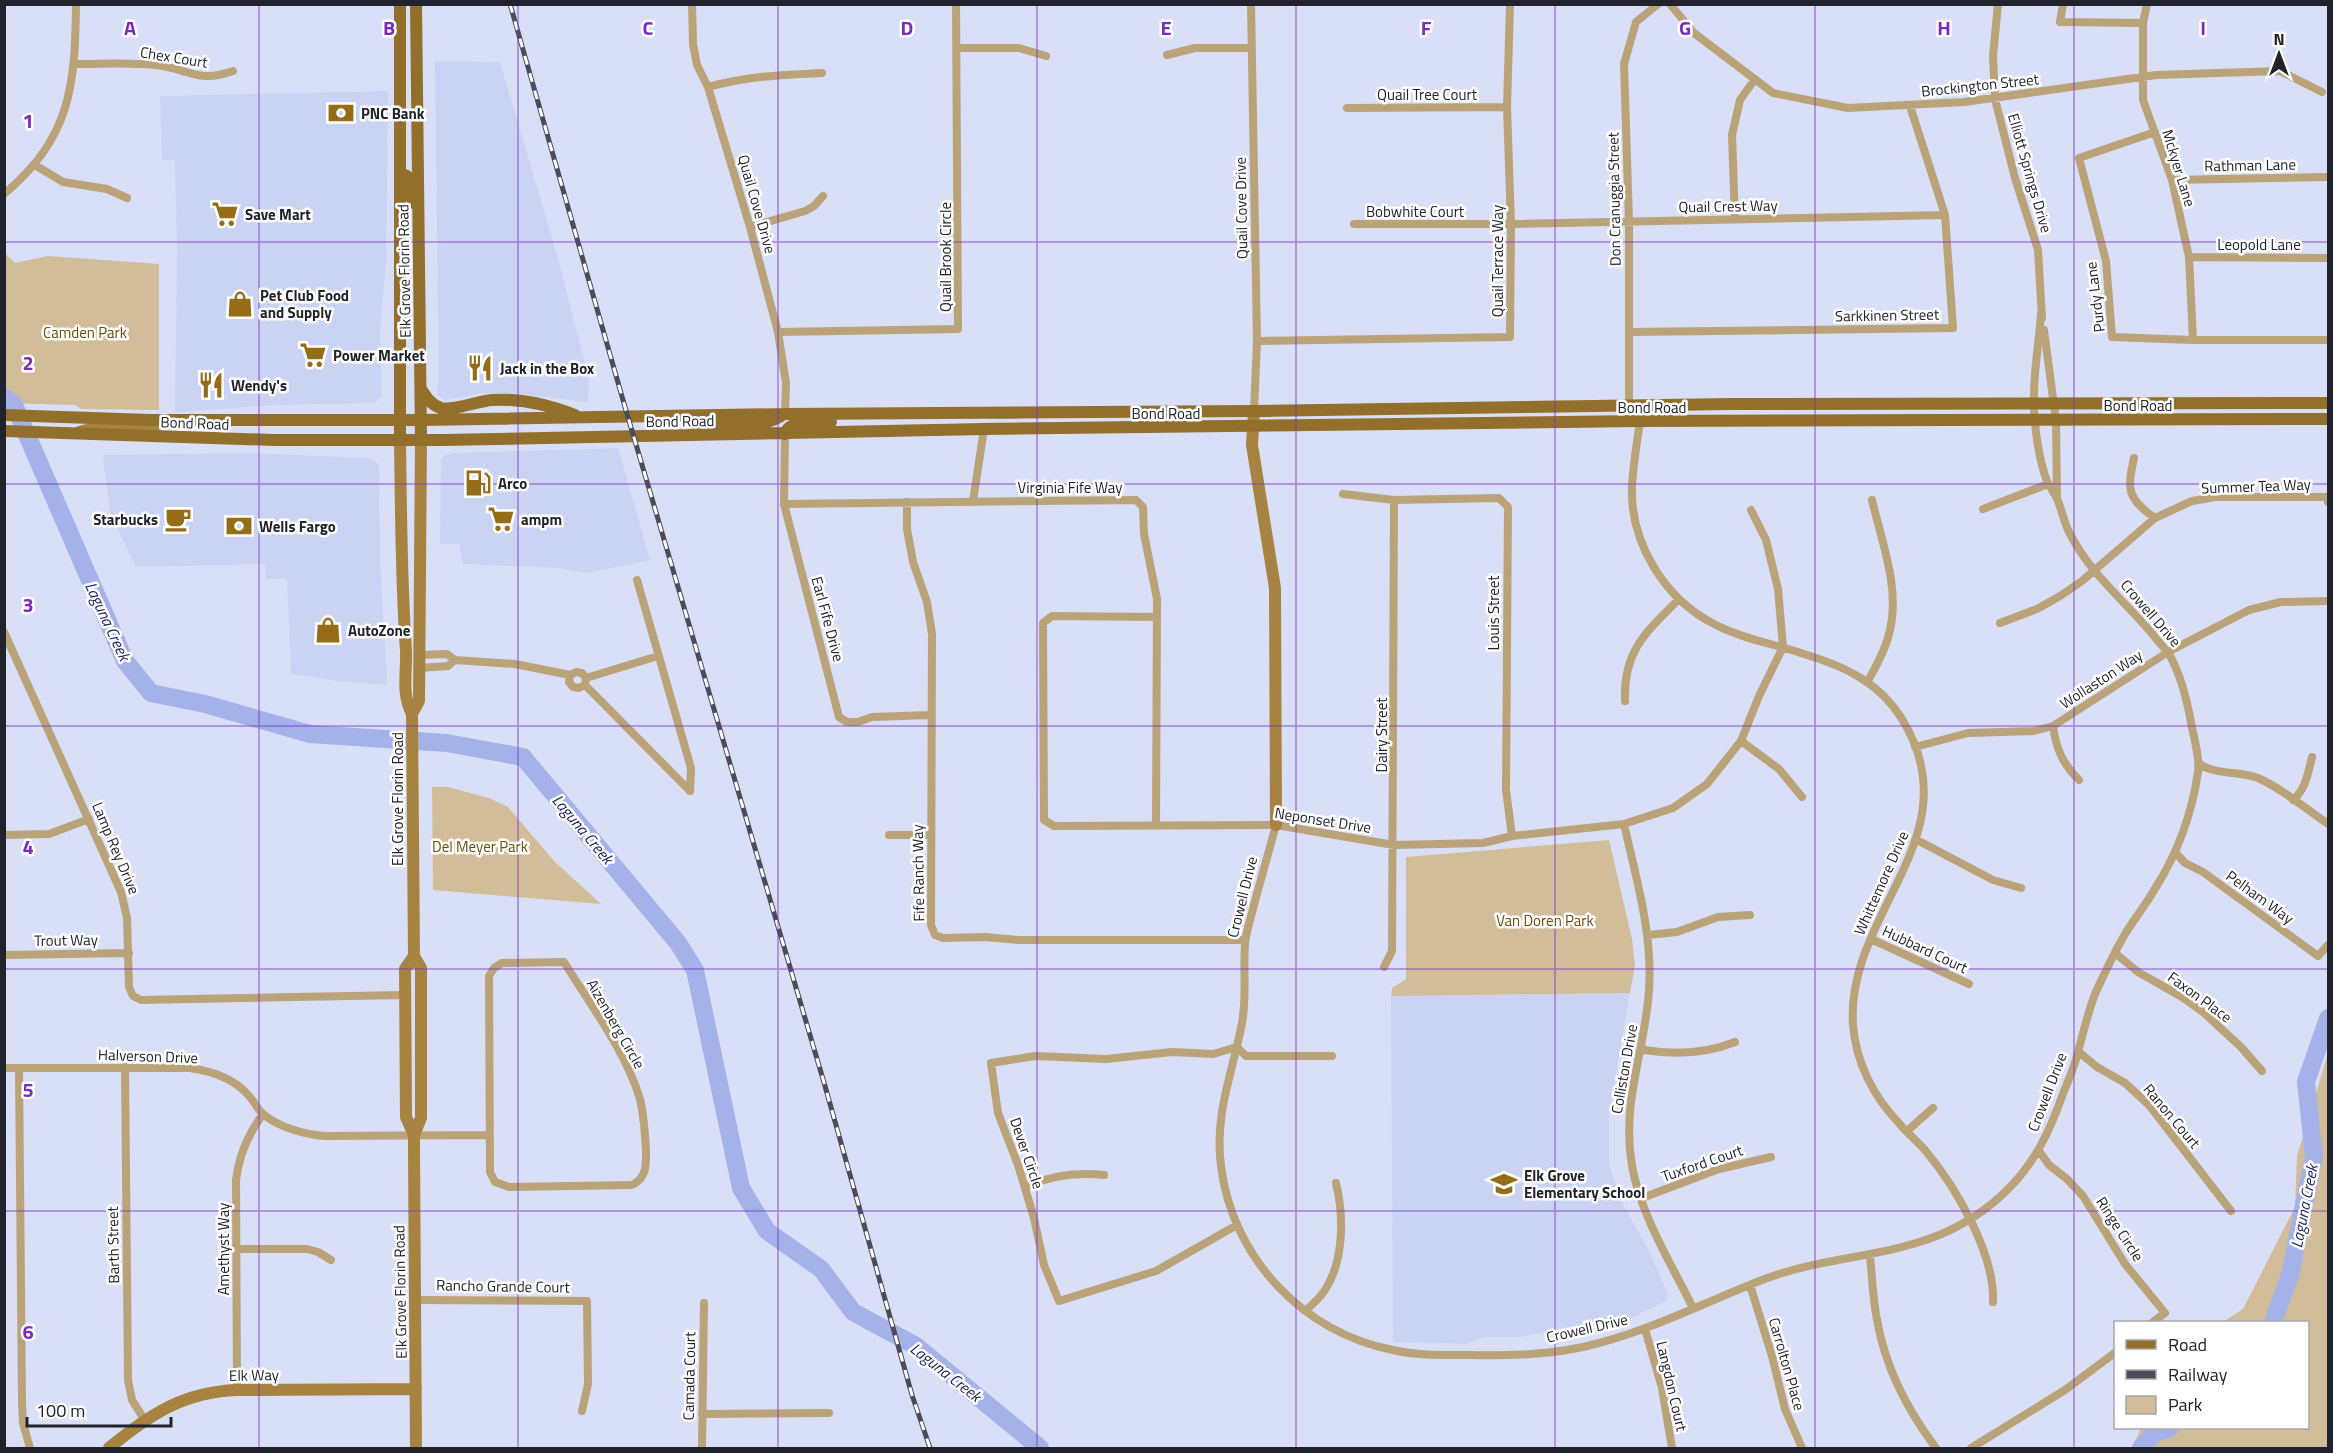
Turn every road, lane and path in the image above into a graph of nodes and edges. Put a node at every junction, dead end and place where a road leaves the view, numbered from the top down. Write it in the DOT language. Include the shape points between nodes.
graph roads {
  1 [pos="76,4"];
  2 [pos="400,4"];
  3 [pos="416,4"];
  4 [pos="692,4"];
  5 [pos="956,4"];
  6 [pos="1251,4"];
  7 [pos="1510,4"];
  8 [pos="1658,4"];
  9 [pos="1670,4"];
  10 [pos="1998,4"];
  11 [pos="2063,4"];
  12 [pos="2147,4"];
  13 [pos="2143,23"];
  14 [pos="958,48"];
  15 [pos="1252,48"];
  16 [pos="1167,55"];
  17 [pos="1046,56"];
  18 [pos="75,64"];
  19 [pos="233,71"];
  20 [pos="822,73"];
  21 [pos="2143,77"];
  22 [pos="1755,79"];
  23 [pos="400,87"];
  24 [pos="708,87"];
  25 [pos="2322,92"];
  26 [pos="1995,99"];
  27 [pos="1910,105"];
  28 [pos="1507,107"];
  29 [pos="1347,108"];
  30 [pos="2155,132"];
  31 [pos="418,147"];
  32 [pos="35,165"];
  33 [pos="400,173"];
  34 [pos="2328,177"];
  35 [pos="2172,180"];
  36 [pos="4,194"];
  37 [pos="824,196"];
  38 [pos="127,198"];
  39 [pos="418,207"];
  40 [pos="1945,215"];
  41 [pos="1735,220"];
  42 [pos="1629,222"];
  43 [pos="1354,224"];
  44 [pos="1511,224"];
  45 [pos="750,227"];
  46 [pos="2189,257"];
  47 [pos="2328,258"];
  48 [pos="2042,314"];
  49 [pos="778,332"];
  50 [pos="1629,332"];
  51 [pos="2328,339"];
  52 [pos="2193,340"];
  53 [pos="1257,341"];
  54 [pos="421,388"];
  55 [pos="2328,403"];
  56 [pos="1731,404"];
  57 [pos="2034,404"];
  58 [pos="2054,404"];
  59 [pos="1629,405"];
  60 [pos="1254,411"];
  61 [pos="1083,412"];
  62 [pos="896,413"];
  63 [pos="785,414"];
  64 [pos="4,415"];
  65 [pos="581,418"];
  66 [pos="168,419"];
  67 [pos="2328,419"];
  68 [pos="400,420"];
  69 [pos="421,420"];
  70 [pos="2036,421"];
  71 [pos="2056,421"];
  72 [pos="1640,422"];
  73 [pos="1253,428"];
  74 [pos="984,429"];
  75 [pos="4,431"];
  76 [pos="67,434"];
  77 [pos="785,434"];
  78 [pos="678,436"];
  79 [pos="400,439"];
  80 [pos="421,439"];
  81 [pos="2134,458"];
  82 [pos="2048,484"];
  83 [pos="1343,494"];
  84 [pos="2056,497"];
  85 [pos="1394,500"];
  86 [pos="1872,500"];
  87 [pos="973,501"];
  88 [pos="907,502"];
  89 [pos="2328,502"];
  90 [pos="784,504"];
  91 [pos="1983,509"];
  92 [pos="1751,510"];
  93 [pos="2155,518"];
  94 [pos="2094,568"];
  95 [pos="637,580"];
  96 [pos="1679,599"];
  97 [pos="2328,601"];
  98 [pos="1157,617"];
  99 [pos="404,621"];
  100 [pos="2000,623"];
  101 [pos="4,632"];
  102 [pos="1783,647"];
  103 [pos="2168,652"];
  104 [pos="420,654"];
  105 [pos="658,656"];
  106 [pos="455,660"];
  107 [pos="420,668"];
  108 [pos="570,675"];
  109 [pos="1868,681"];
  110 [pos="585,682"];
  111 [pos="1624,701"];
  112 [pos="411,714"];
  113 [pos="931,715"];
  114 [pos="2053,726"];
  115 [pos="1741,741"];
  116 [pos="1915,747"];
  117 [pos="2312,757"];
  118 [pos="2200,764"];
  119 [pos="2079,780"];
  120 [pos="1803,797"];
  121 [pos="2293,800"];
  122 [pos="89,819"];
  123 [pos="1156,824"];
  124 [pos="1624,824"];
  125 [pos="2328,824"];
  126 [pos="1276,825"];
  127 [pos="889,835"];
  128 [pos="931,835"];
  129 [pos="4,836"];
  130 [pos="1512,836"];
  131 [pos="1917,840"];
  132 [pos="1394,845"];
  133 [pos="2175,852"];
  134 [pos="2021,888"];
  135 [pos="1750,915"];
  136 [pos="1648,935"];
  137 [pos="1871,939"];
  138 [pos="1245,940"];
  139 [pos="2328,945"];
  140 [pos="129,953"];
  141 [pos="2115,953"];
  142 [pos="4,955"];
  143 [pos="414,956"];
  144 [pos="1384,967"];
  145 [pos="1969,984"];
  146 [pos="405,995"];
  147 [pos="1735,1042"];
  148 [pos="1641,1046"];
  149 [pos="1237,1047"];
  150 [pos="2079,1052"];
  151 [pos="1332,1056"];
  152 [pos="124,1067"];
  153 [pos="4,1068"];
  154 [pos="19,1068"];
  155 [pos="2262,1071"];
  156 [pos="1933,1108"];
  157 [pos="263,1114"];
  158 [pos="1906,1131"];
  159 [pos="489,1135"];
  160 [pos="414,1136"];
  161 [pos="2039,1151"];
  162 [pos="1771,1157"];
  163 [pos="1104,1175"];
  164 [pos="1336,1183"];
  165 [pos="1025,1187"];
  166 [pos="1642,1198"];
  167 [pos="2231,1211"];
  168 [pos="1971,1220"];
  169 [pos="1237,1225"];
  170 [pos="236,1249"];
  171 [pos="1870,1256"];
  172 [pos="331,1260"];
  173 [pos="1750,1285"];
  174 [pos="415,1300"];
  175 [pos="1993,1302"];
  176 [pos="704,1303"];
  177 [pos="1693,1308"];
  178 [pos="1305,1311"];
  179 [pos="2155,1321"];
  180 [pos="1645,1329"];
  181 [pos="2114,1354"];
  182 [pos="416,1389"];
  183 [pos="237,1390"];
  184 [pos="582,1412"];
  185 [pos="829,1413"];
  186 [pos="702,1414"];
  187 [pos="144,1419"];
  188 [pos="30,1449"];
  189 [pos="109,1449"];
  190 [pos="416,1449"];
  191 [pos="702,1449"];
  192 [pos="1672,1449"];
  193 [pos="1802,1449"];
  194 [pos="1936,1449"];
  195 [pos="1971,1449"];
  1 -- 18 [label="street"];
  2 -- 23 [label="main road, Elk Grove Florin Road"];
  3 -- 31 [label="main road, Elk Grove Florin Road"];
  4 -- 24 [label="street, Quail Cove Drive" via="697,65"];
  5 -- 14 [label="street, Quail Brook Circle"];
  6 -- 15 [label="street, Quail Cove Drive"];
  7 -- 28 [label="street, Quail Terrace Way"];
  8 -- 42 [label="street, Don Cranuggia Street" via="1636,22 1624,64"];
  9 -- 22 [label="street, Brockington Street" via="1694,33"];
  10 -- 26 [label="street, Elliott Springs Drive" via="1993,56"];
  11 -- 13 [label="street" via="2060,22"];
  12 -- 13 [label="street, Mckyer Lane"];
  13 -- 21 [label="street, Mckyer Lane"];
  14 -- 17 [label="street" via="1019,48"];
  14 -- 49 [label="street, Quail Brook Circle" via="958,329"];
  15 -- 16 [label="street" via="1195,48"];
  15 -- 53 [label="street, Quail Cove Drive"];
  18 -- 19 [label="street, Chex Court" via="157,65 209,78"];
  18 -- 32 [label="street" via="62,119"];
  20 -- 24 [label="street" via="764,75"];
  21 -- 25 [label="street, Brockington Street" via="2280,71"];
  21 -- 26 [label="street, Brockington Street"];
  21 -- 30 [label="street, Mckyer Lane" via="2143,100"];
  22 -- 27 [label="street, Brockington Street" via="1773,93 1848,108"];
  22 -- 41 [label="street" via="1740,100 1732,135"];
  23 -- 31 [label="main road" via="409,114 411,139"];
  23 -- 33 [label="main road, Elk Grove Florin Road"];
  24 -- 45 [label="street, Quail Cove Drive"];
  26 -- 27 [label="street, Brockington Street"];
  26 -- 48 [label="street, Elliott Springs Drive" via="2038,250"];
  27 -- 40 [label="street, Sarkkinen Street"];
  28 -- 29 [label="street, Quail Tree Court"];
  28 -- 44 [label="street, Quail Terrace Way"];
  30 -- 35 [label="street, Mckyer Lane"];
  30 -- 52 [label="street, Purdy Lane" via="2079,158 2106,261 2112,338"];
  31 -- 39 [label="main road, Elk Grove Florin Road"];
  32 -- 36 [label="street"];
  32 -- 38 [label="street" via="63,182 107,189"];
  33 -- 39 [label="main road" via="410,181 409,195"];
  33 -- 68 [label="main road, Elk Grove Florin Road"];
  34 -- 35 [label="street, Rathman Lane"];
  35 -- 46 [label="street, Mckyer Lane"];
  37 -- 45 [label="street" via="805,211"];
  39 -- 54 [label="main road, Elk Grove Florin Road"];
  40 -- 41 [label="street, Quail Crest Way"];
  40 -- 50 [label="street, Sarkkinen Street" via="1953,328"];
  41 -- 42 [label="street, Quail Crest Way"];
  42 -- 44 [label="street, Quail Crest Way"];
  42 -- 50 [label="street, Don Cranuggia Street"];
  43 -- 44 [label="street, Bobwhite Court"];
  44 -- 53 [label="street, Quail Terrace Way" via="1510,337"];
  45 -- 49 [label="street, Quail Cove Drive"];
  46 -- 47 [label="street, Leopold Lane"];
  46 -- 52 [label="street, Mckyer Lane"];
  48 -- 57 [label="street, Crowell Drive"];
  48 -- 58 [label="street, Crowell Drive"];
  49 -- 63 [label="street, Quail Cove Drive" via="786,383"];
  50 -- 59 [label="street, Don Cranuggia Street"];
  51 -- 52 [label="street, Purdy Lane"];
  53 -- 60 [label="street, Quail Cove Drive"];
  54 -- 65 [label="main road" via="428,401 441,408 517,400 554,407"];
  54 -- 69 [label="main road, Elk Grove Florin Road"];
  55 -- 58 [label="main road, Bond Road"];
  56 -- 57 [label="main road, Bond Road"];
  56 -- 59 [label="main road, Bond Road"];
  56 -- 72 [label="main road" via="1716,414 1648,416"];
  57 -- 58 [label="main road, Bond Road"];
  57 -- 70 [label="street, Crowell Drive"];
  58 -- 71 [label="street, Crowell Drive"];
  59 -- 60 [label="main road, Bond Road"];
  60 -- 61 [label="main road, Bond Road"];
  60 -- 73 [label="main road, Crowell Drive"];
  61 -- 62 [label="main road, Bond Road"];
  61 -- 74 [label="main road" via="1065,418 991,420"];
  62 -- 63 [label="main road, Bond Road"];
  62 -- 77 [label="main road" via="882,420 794,424"];
  63 -- 65 [label="main road, Bond Road"];
  63 -- 78 [label="main road" via="768,423 707,428"];
  64 -- 66 [label="main road, Bond Road"];
  65 -- 69 [label="main road, Bond Road"];
  66 -- 68 [label="main road, Bond Road"];
  66 -- 76 [label="main road" via="159,425 102,426"];
  67 -- 71 [label="main road, Bond Road"];
  68 -- 69 [label="main road, Bond Road"];
  68 -- 79 [label="main road, Elk Grove Florin Road"];
  69 -- 80 [label="main road, Elk Grove Florin Road"];
  70 -- 71 [label="main road, Bond Road"];
  70 -- 72 [label="main road, Bond Road"];
  70 -- 82 [label="street, Crowell Drive"];
  71 -- 84 [label="street, Crowell Drive"];
  72 -- 73 [label="main road, Bond Road"];
  72 -- 96 [label="street, Whittemore Drive" via="1632,488 1635,520 1650,560"];
  73 -- 74 [label="main road, Bond Road"];
  73 -- 126 [label="main road, Crowell Drive" via="1252,445 1275,588"];
  74 -- 77 [label="main road, Bond Road"];
  74 -- 87 [label="street"];
  75 -- 76 [label="main road, Bond Road"];
  76 -- 79 [label="main road, Bond Road"];
  77 -- 78 [label="main road, Bond Road"];
  77 -- 90 [label="street, Earl Fife Drive"];
  78 -- 80 [label="main road, Bond Road"];
  79 -- 80 [label="main road, Bond Road"];
  79 -- 99 [label="main road, Elk Grove Florin Road"];
  80 -- 104 [label="main road, Elk Grove Florin Road"];
  81 -- 93 [label="street" via="2130,477 2133,498"];
  82 -- 84 [label="street, Crowell Drive"];
  82 -- 91 [label="street"];
  83 -- 85 [label="street, Louis Street"];
  84 -- 94 [label="street, Crowell Drive" via="2070,535"];
  85 -- 130 [label="street, Louis Street" via="1499,498 1508,507 1506,790"];
  85 -- 132 [label="street, Dairy Street"];
  86 -- 109 [label="street" via="1892,585 1893,606 1885,646"];
  87 -- 88 [label="street, Virginia Fife Way"];
  87 -- 98 [label="street, Virginia Fife Way" via="1136,500 1143,507"];
  88 -- 90 [label="street, Virginia Fife Way"];
  88 -- 113 [label="street, Fife Ranch Way" via="913,562 927,602 932,634"];
  89 -- 93 [label="street, Summer Tea Way" via="2327,497 2215,497 2192,501"];
  90 -- 113 [label="street, Earl Fife Drive" via="839,717 858,722 872,717"];
  92 -- 102 [label="street" via="1766,540 1778,589"];
  93 -- 94 [label="street, Summer Tea Way"];
  94 -- 100 [label="street, Summer Tea Way" via="2060,596"];
  94 -- 103 [label="street, Crowell Drive"];
  95 -- 105 [label="street"];
  96 -- 102 [label="street, Whittemore Drive" via="1715,625"];
  96 -- 111 [label="street" via="1636,646 1625,675"];
  97 -- 103 [label="street, Wollaston Way" via="2281,602 2259,607"];
  98 -- 123 [label="street, Virginia Fife Way"];
  98 -- 123 [label="street, Neponset Drive" via="1052,616 1043,623 1044,820 1054,826"];
  99 -- 107 [label="main road" via="411,633 412,666"];
  99 -- 112 [label="main road, Elk Grove Florin Road" via="405,701"];
  101 -- 122 [label="street, Lamp Rey Drive"];
  102 -- 109 [label="street, Whittemore Drive" via="1833,663"];
  102 -- 115 [label="street, Neponset Drive"];
  103 -- 114 [label="street, Wollaston Way"];
  103 -- 118 [label="street, Crowell Drive" via="2185,696"];
  104 -- 106 [label="street" via="447,654"];
  104 -- 107 [label="main road, Elk Grove Florin Road"];
  105 -- 110 [label="street"];
  105 -- 110 [label="street" via="691,768 690,791"];
  106 -- 107 [label="street" via="448,666"];
  106 -- 108 [label="street" via="514,664"];
  107 -- 112 [label="main road, Elk Grove Florin Road" via="419,701"];
  108 -- 110 [label="street" via="579,672"];
  108 -- 110 [label="street" via="573,687 579,688"];
  109 -- 116 [label="street, Whittemore Drive" via="1900,716"];
  112 -- 143 [label="main road, Elk Grove Florin Road"];
  113 -- 128 [label="street, Fife Ranch Way"];
  114 -- 116 [label="street, Wollaston Way" via="1968,733"];
  114 -- 119 [label="street" via="2059,753"];
  115 -- 120 [label="street" via="1779,769"];
  115 -- 124 [label="street, Neponset Drive" via="1707,784 1673,808"];
  116 -- 131 [label="street, Whittemore Drive" via="1924,798"];
  117 -- 121 [label="street" via="2305,786"];
  118 -- 121 [label="street" via="2209,771 2255,777"];
  118 -- 133 [label="street, Crowell Drive"];
  121 -- 125 [label="street"];
  122 -- 129 [label="street" via="49,834"];
  122 -- 140 [label="street, Lamp Rey Drive" via="124,902"];
  123 -- 126 [label="street, Neponset Drive"];
  124 -- 130 [label="street, Neponset Drive"];
  124 -- 136 [label="street, Colliston Drive"];
  126 -- 132 [label="street, Neponset Drive"];
  126 -- 138 [label="street, Crowell Drive"];
  127 -- 128 [label="street"];
  128 -- 138 [label="street, Fife Ranch Way" via="931,925 935,935 943,938"];
  130 -- 132 [label="street, Neponset Drive" via="1483,843"];
  131 -- 134 [label="street" via="1993,880"];
  131 -- 137 [label="street, Whittemore Drive"];
  132 -- 144 [label="street, Dairy Street" via="1392,951"];
  133 -- 139 [label="street, Pelham Way" via="2185,863 2318,956"];
  133 -- 141 [label="street, Crowell Drive"];
  135 -- 136 [label="street" via="1718,917 1677,932"];
  136 -- 148 [label="street, Colliston Drive" via="1650,987"];
  137 -- 145 [label="street, Hubbard Court"];
  137 -- 158 [label="street, Whittemore Drive" via="1856,982 1853,1025 1857,1047 1872,1088"];
  138 -- 149 [label="street, Crowell Drive" via="1246,994"];
  140 -- 142 [label="street, Trout Way"];
  140 -- 146 [label="street, Lamp Rey Drive" via="129,987 133,996 141,1000"];
  141 -- 150 [label="street, Crowell Drive" via="2094,996"];
  141 -- 155 [label="street, Faxon Place" via="2203,1012"];
  143 -- 146 [label="main road, Elk Grove Florin Road" via="405,969"];
  143 -- 160 [label="main road, Elk Grove Florin Road" via="421,968 421,1118"];
  146 -- 160 [label="main road, Elk Grove Florin Road" via="406,1117"];
  147 -- 148 [label="street" via="1696,1053 1675,1054 1644,1050"];
  148 -- 166 [label="street, Colliston Drive" via="1628,1122 1632,1168"];
  149 -- 151 [label="street" via="1246,1056"];
  149 -- 165 [label="street, Dever Circle" via="1213,1054 1172,1052 1106,1059 1035,1056 991,1063 998,1113"];
  149 -- 169 [label="street, Crowell Drive" via="1223,1100 1219,1145 1225,1190"];
  150 -- 161 [label="street, Crowell Drive"];
  150 -- 167 [label="street, Ranon Court" via="2125,1083 2149,1105"];
  152 -- 154 [label="street, Halverson Drive"];
  152 -- 157 [label="street, Halverson Drive" via="190,1068 211,1073 239,1087"];
  152 -- 187 [label="street, Barth Street" via="128,1380 132,1400"];
  153 -- 154 [label="street, Halverson Drive"];
  154 -- 188 [label="street" via="22,1402"];
  156 -- 158 [label="street"];
  157 -- 160 [label="street, Halverson Drive" via="295,1131 317,1136"];
  157 -- 170 [label="street, Amethyst Way" via="247,1140 237,1170"];
  158 -- 168 [label="street, Whittemore Drive" via="1931,1157"];
  159 -- 159 [label="street, Aizenberg Circle" via="490,1172 495,1182 504,1187 626,1186 643,1176 645,1134 632,1078 564,962 508,962 490,972"];
  159 -- 160 [label="street"];
  160 -- 174 [label="main road, Elk Grove Florin Road"];
  161 -- 168 [label="street, Crowell Drive" via="2004,1194"];
  161 -- 179 [label="street, Ringe Circle" via="2083,1196 2125,1264 2165,1313"];
  162 -- 166 [label="street, Tuxford Court" via="1719,1169"];
  163 -- 165 [label="street" via="1068,1174"];
  164 -- 178 [label="street" via="1337,1263 1323,1293"];
  165 -- 169 [label="street, Dever Circle" via="1044,1265 1059,1301 1156,1271"];
  166 -- 177 [label="street, Colliston Drive"];
  168 -- 171 [label="street, Crowell Drive" via="1924,1242"];
  168 -- 175 [label="street, Whittemore Drive" via="1990,1267"];
  169 -- 178 [label="street, Crowell Drive" via="1260,1265"];
  170 -- 172 [label="street" via="308,1249"];
  170 -- 183 [label="street, Amethyst Way"];
  171 -- 173 [label="street, Crowell Drive" via="1809,1266"];
  171 -- 194 [label="street" via="1883,1346 1905,1400"];
  173 -- 177 [label="street, Crowell Drive"];
  173 -- 193 [label="street, Carrolton Place" via="1785,1409"];
  174 -- 182 [label="main road, Elk Grove Florin Road"];
  174 -- 184 [label="street, Rancho Grande Court" via="587,1301 588,1384"];
  176 -- 186 [label="street, Camada Court"];
  177 -- 180 [label="street, Crowell Drive"];
  178 -- 180 [label="street, Crowell Drive" via="1336,1331 1367,1344 1423,1354 1536,1354 1588,1346"];
  180 -- 192 [label="street, Langdon Court" via="1662,1388"];
  181 -- 195 [label="street" via="2065,1390"];
  182 -- 183 [label="main road, Elk Way"];
  182 -- 190 [label="main road, Elk Grove Florin Road"];
  183 -- 187 [label="main road, Elk Way" via="188,1398"];
  185 -- 186 [label="street"];
  186 -- 191 [label="street, Camada Court"];
  187 -- 189 [label="main road, Elk Way"];
}
